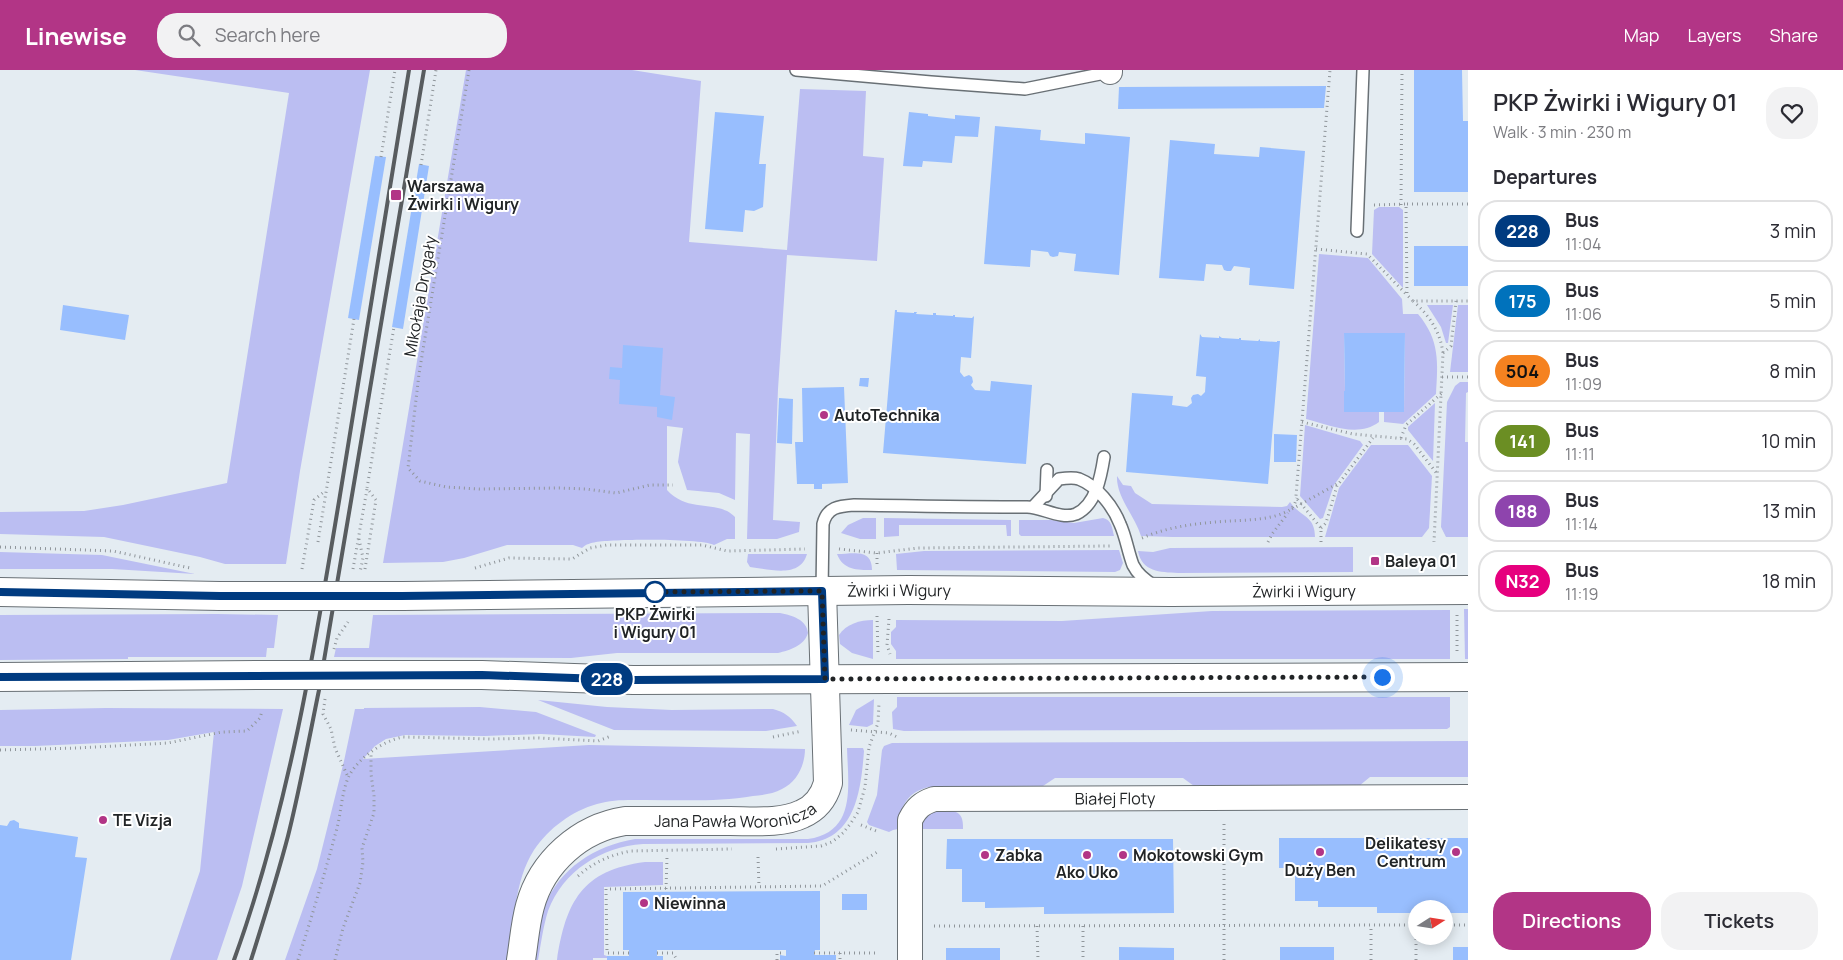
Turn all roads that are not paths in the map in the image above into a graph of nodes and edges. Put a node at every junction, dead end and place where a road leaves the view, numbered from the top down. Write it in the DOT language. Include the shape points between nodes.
graph roads {
  1 [pos="796,70"];
  2 [pos="1364,70"];
  3 [pos="1110,71"];
  4 [pos="1357,231"];
  5 [pos="1104,457"];
  6 [pos="1047,470"];
  7 [pos="1096,490"];
  8 [pos="1046,493"];
  9 [pos="1033,507"];
  10 [pos="1055,513"];
  11 [pos="822,591"];
  12 [pos="0,592"];
  13 [pos="1171,592"];
  14 [pos="1463,600"];
  15 [pos="1463,668"];
  16 [pos="0,677"];
  17 [pos="825,679"];
  18 [pos="1468,797"];
  19 [pos="521,960"];
  20 [pos="910,960"];
  1 -- 3 [label="lane" via="1025,89"];
  2 -- 4 [label="lane"];
  5 -- 7 [label="lane"];
  6 -- 8 [label="lane"];
  7 -- 8 [label="lane" via="1077,478 1068,478 1060,479"];
  7 -- 10 [label="lane" via="1077,513"];
  7 -- 13 [label="lane" via="1120,523 1138,573 1150,584"];
  8 -- 9 [label="lane"];
  8 -- 10 [label="lane"];
  9 -- 10 [label="lane"];
  9 -- 11 [label="lane" via="854,505 835,508 825,516 823,524"];
  11 -- 12 [label="main road, Żwirki i Wigury, bridge" via="402,596"];
  11 -- 13 [label="main road, Żwirki i Wigury"];
  11 -- 17 [label="main road, Jana Pawła Woronicza"];
  13 -- 14 [label="main road, Żwirki i Wigury"];
  15 -- 17 [label="main road"];
  16 -- 17 [label="main road, bridge" via="482,675 633,680"];
  17 -- 19 [label="main road, Jana Pawła Woronicza" via="828,783 821,800 814,807 791,818 625,821 586,833 556,858 536,888"];
  18 -- 20 [label="street, Białej Floty" via="934,799 924,802 910,820"];
}
